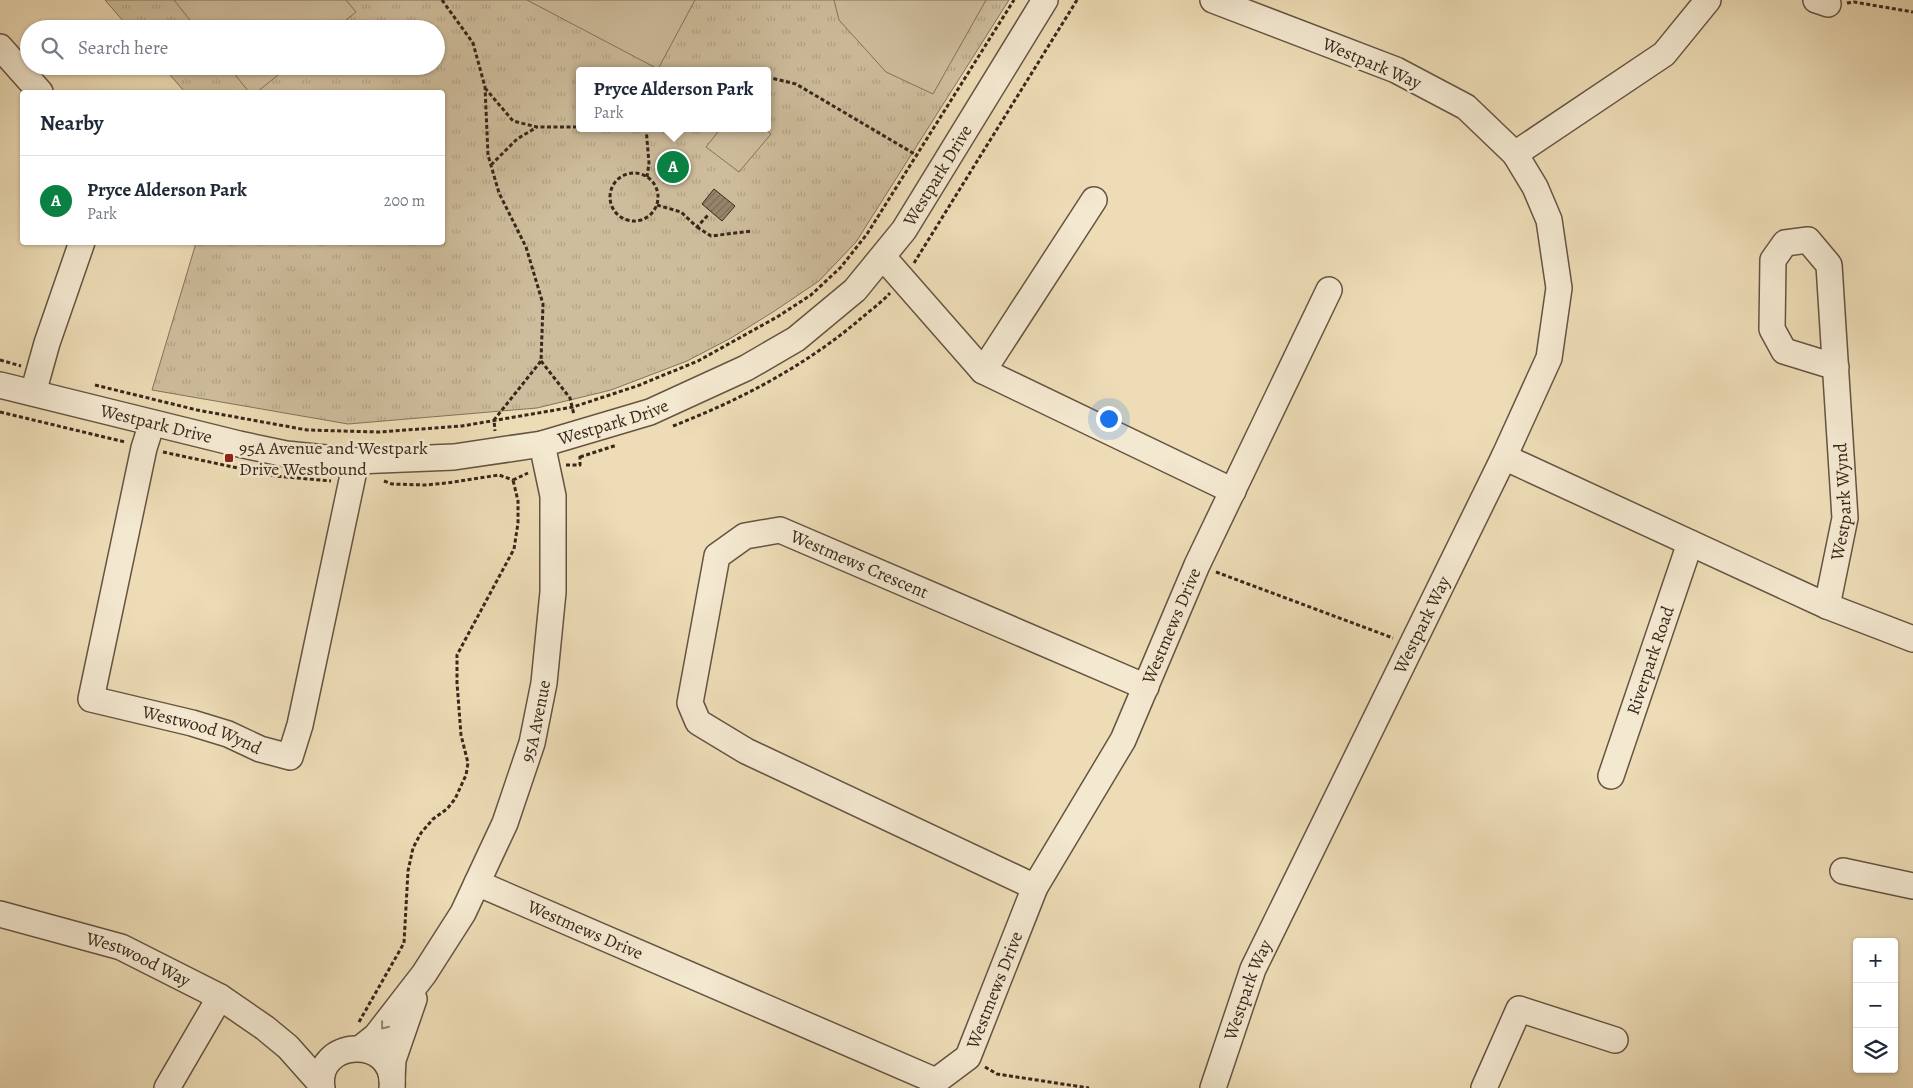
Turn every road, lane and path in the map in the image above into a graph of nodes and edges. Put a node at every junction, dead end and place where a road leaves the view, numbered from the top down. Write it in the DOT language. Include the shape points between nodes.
graph roads {
  1 [pos="442,0"];
  2 [pos="1014,0"];
  3 [pos="1045,0"];
  4 [pos="1213,0"];
  5 [pos="1708,0"];
  6 [pos="1822,2"];
  7 [pos="1913,12"];
  8 [pos="0,47"];
  9 [pos="20,70"];
  10 [pos="25,75"];
  11 [pos="771,78"];
  12 [pos="485,87"];
  13 [pos="38,90"];
  14 [pos="537,127"];
  15 [pos="576,127"];
  16 [pos="646,132"];
  17 [pos="1515,154"];
  18 [pos="918,156"];
  19 [pos="491,166"];
  20 [pos="647,177"];
  21 [pos="1094,200"];
  22 [pos="657,205"];
  23 [pos="709,214"];
  24 [pos="697,227"];
  25 [pos="752,231"];
  26 [pos="81,245"];
  27 [pos="883,257"];
  28 [pos="1329,290"];
  29 [pos="0,360"];
  30 [pos="541,361"];
  31 [pos="1836,366"];
  32 [pos="983,371"];
  33 [pos="36,382"];
  34 [pos="0,384"];
  35 [pos="94,385"];
  36 [pos="572,407"];
  37 [pos="494,420"];
  38 [pos="152,423"];
  39 [pos="542,444"];
  40 [pos="579,446"];
  41 [pos="1504,457"];
  42 [pos="356,461"];
  43 [pos="498,463"];
  44 [pos="513,480"];
  45 [pos="1233,491"];
  46 [pos="1690,543"];
  47 [pos="1197,565"];
  48 [pos="1827,606"];
  49 [pos="1913,640"];
  50 [pos="1412,645"];
  51 [pos="1146,687"];
  52 [pos="1610,776"];
  53 [pos="1843,871"];
  54 [pos="477,884"];
  55 [pos="1913,886"];
  56 [pos="1035,888"];
  57 [pos="0,914"];
  58 [pos="424,974"];
  59 [pos="220,997"];
  60 [pos="265,1028"];
  61 [pos="359,1036"];
  62 [pos="1615,1040"];
  63 [pos="334,1056"];
  64 [pos="968,1057"];
  65 [pos="392,1084"];
  66 [pos="322,1086"];
  67 [pos="167,1088"];
  68 [pos="1089,1088"];
  69 [pos="1213,1088"];
  70 [pos="1484,1088"];
  1 -- 12 [label="path" via="473,43"];
  2 -- 18 [label="path"];
  3 -- 27 [label="street, Westpark Drive" via="904,230"];
  4 -- 17 [label="street, Westpark Way" via="1396,70 1466,107"];
  5 -- 17 [label="street" via="1664,54"];
  6 -- 7 [label="path" via="1854,2"];
  8 -- 9 [label="street"];
  10 -- 13 [label="street"];
  11 -- 18 [label="path" via="796,84"];
  12 -- 14 [label="path" via="513,121"];
  12 -- 19 [label="path"];
  14 -- 15 [label="path"];
  14 -- 19 [label="path" via="517,139"];
  16 -- 20 [label="path"];
  17 -- 41 [label="street, Westpark Way" via="1535,187 1549,220 1559,288 1549,358"];
  18 -- 36 [label="path" via="868,234 841,267 811,295 698,361 637,386"];
  19 -- 30 [label="path" via="499,193 526,247 543,304"];
  20 -- 22 [label="path" via="657,190"];
  20 -- 22 [label="path" via="632,173 618,179 611,193 613,208 632,220 647,217"];
  21 -- 32 [label="street"];
  22 -- 24 [label="path" via="681,212"];
  23 -- 24 [label="path"];
  24 -- 25 [label="path" via="711,236"];
  26 -- 33 [label="street" via="46,343"];
  27 -- 32 [label="street"];
  27 -- 40 [label="street, Westpark Drive" via="855,290 787,344 746,368"];
  28 -- 45 [label="street, Westmews Drive"];
  29 -- 33 [label="path"];
  30 -- 36 [label="path" via="570,398"];
  30 -- 37 [label="path"];
  31 -- 31 [label="street, Westpark Wynd" via="1829,265 1808,240 1785,243 1773,260 1772,329 1784,351"];
  31 -- 48 [label="street, Westpark Wynd" via="1845,518"];
  32 -- 45 [label="street"];
  33 -- 34 [label="street, Westpark Drive"];
  33 -- 38 [label="street, Westpark Drive"];
  35 -- 37 [label="path" via="197,410 307,430 379,432 462,426"];
  36 -- 37 [label="path"];
  36 -- 40 [label="path"];
  37 -- 43 [label="path"];
  38 -- 42 [label="street, Westpark Drive" via="286,454"];
  38 -- 42 [label="street, Westwood Wynd" via="91,699 192,723 290,757 300,725"];
  39 -- 40 [label="street, Westpark Drive"];
  39 -- 43 [label="street, Westpark Drive"];
  39 -- 54 [label="street, 95A Avenue" via="553,496 553,592 544,683 532,742 505,823"];
  41 -- 46 [label="street"];
  41 -- 50 [label="street, Westpark Way"];
  42 -- 43 [label="street, Westpark Drive" via="454,457"];
  44 -- 61 [label="path" via="518,506 514,549 457,655 461,735 468,763 466,775 455,799 433,820 413,848 408,871 404,944"];
  45 -- 47 [label="street, Westmews Drive"];
  46 -- 48 [label="street"];
  46 -- 52 [label="street, Riverpark Road"];
  47 -- 50 [label="path"];
  47 -- 51 [label="street, Westmews Drive"];
  48 -- 49 [label="street"];
  50 -- 69 [label="street, Westpark Way" via="1253,969"];
  51 -- 56 [label="street, Westmews Drive" via="1123,740"];
  51 -- 56 [label="street, Westmews Crescent" via="780,530 746,536 717,556 690,703 698,722 746,751"];
  53 -- 55 [label="street"];
  54 -- 58 [label="street, 95A Avenue" via="463,913"];
  54 -- 64 [label="street, Westmews Drive" via="936,1081"];
  56 -- 64 [label="street, Westmews Drive"];
  57 -- 59 [label="street, Westwood Way" via="121,947"];
  58 -- 61 [label="street, 95A Avenue, one-way" via="376,1036"];
  58 -- 65 [label="street, 95A Avenue" via="396,1048"];
  59 -- 60 [label="street, Westwood Way"];
  59 -- 67 [label="street"];
  60 -- 63 [label="street, Westwood Way"];
  60 -- 66 [label="street, Westwood Way" via="288,1047"];
  61 -- 63 [label="street" via="350,1049"];
  61 -- 65 [label="street" via="386,1064"];
  62 -- 70 [label="street" via="1520,1009"];
  63 -- 66 [label="street" via="326,1065"];
  64 -- 68 [label="path" via="997,1074"];
}
